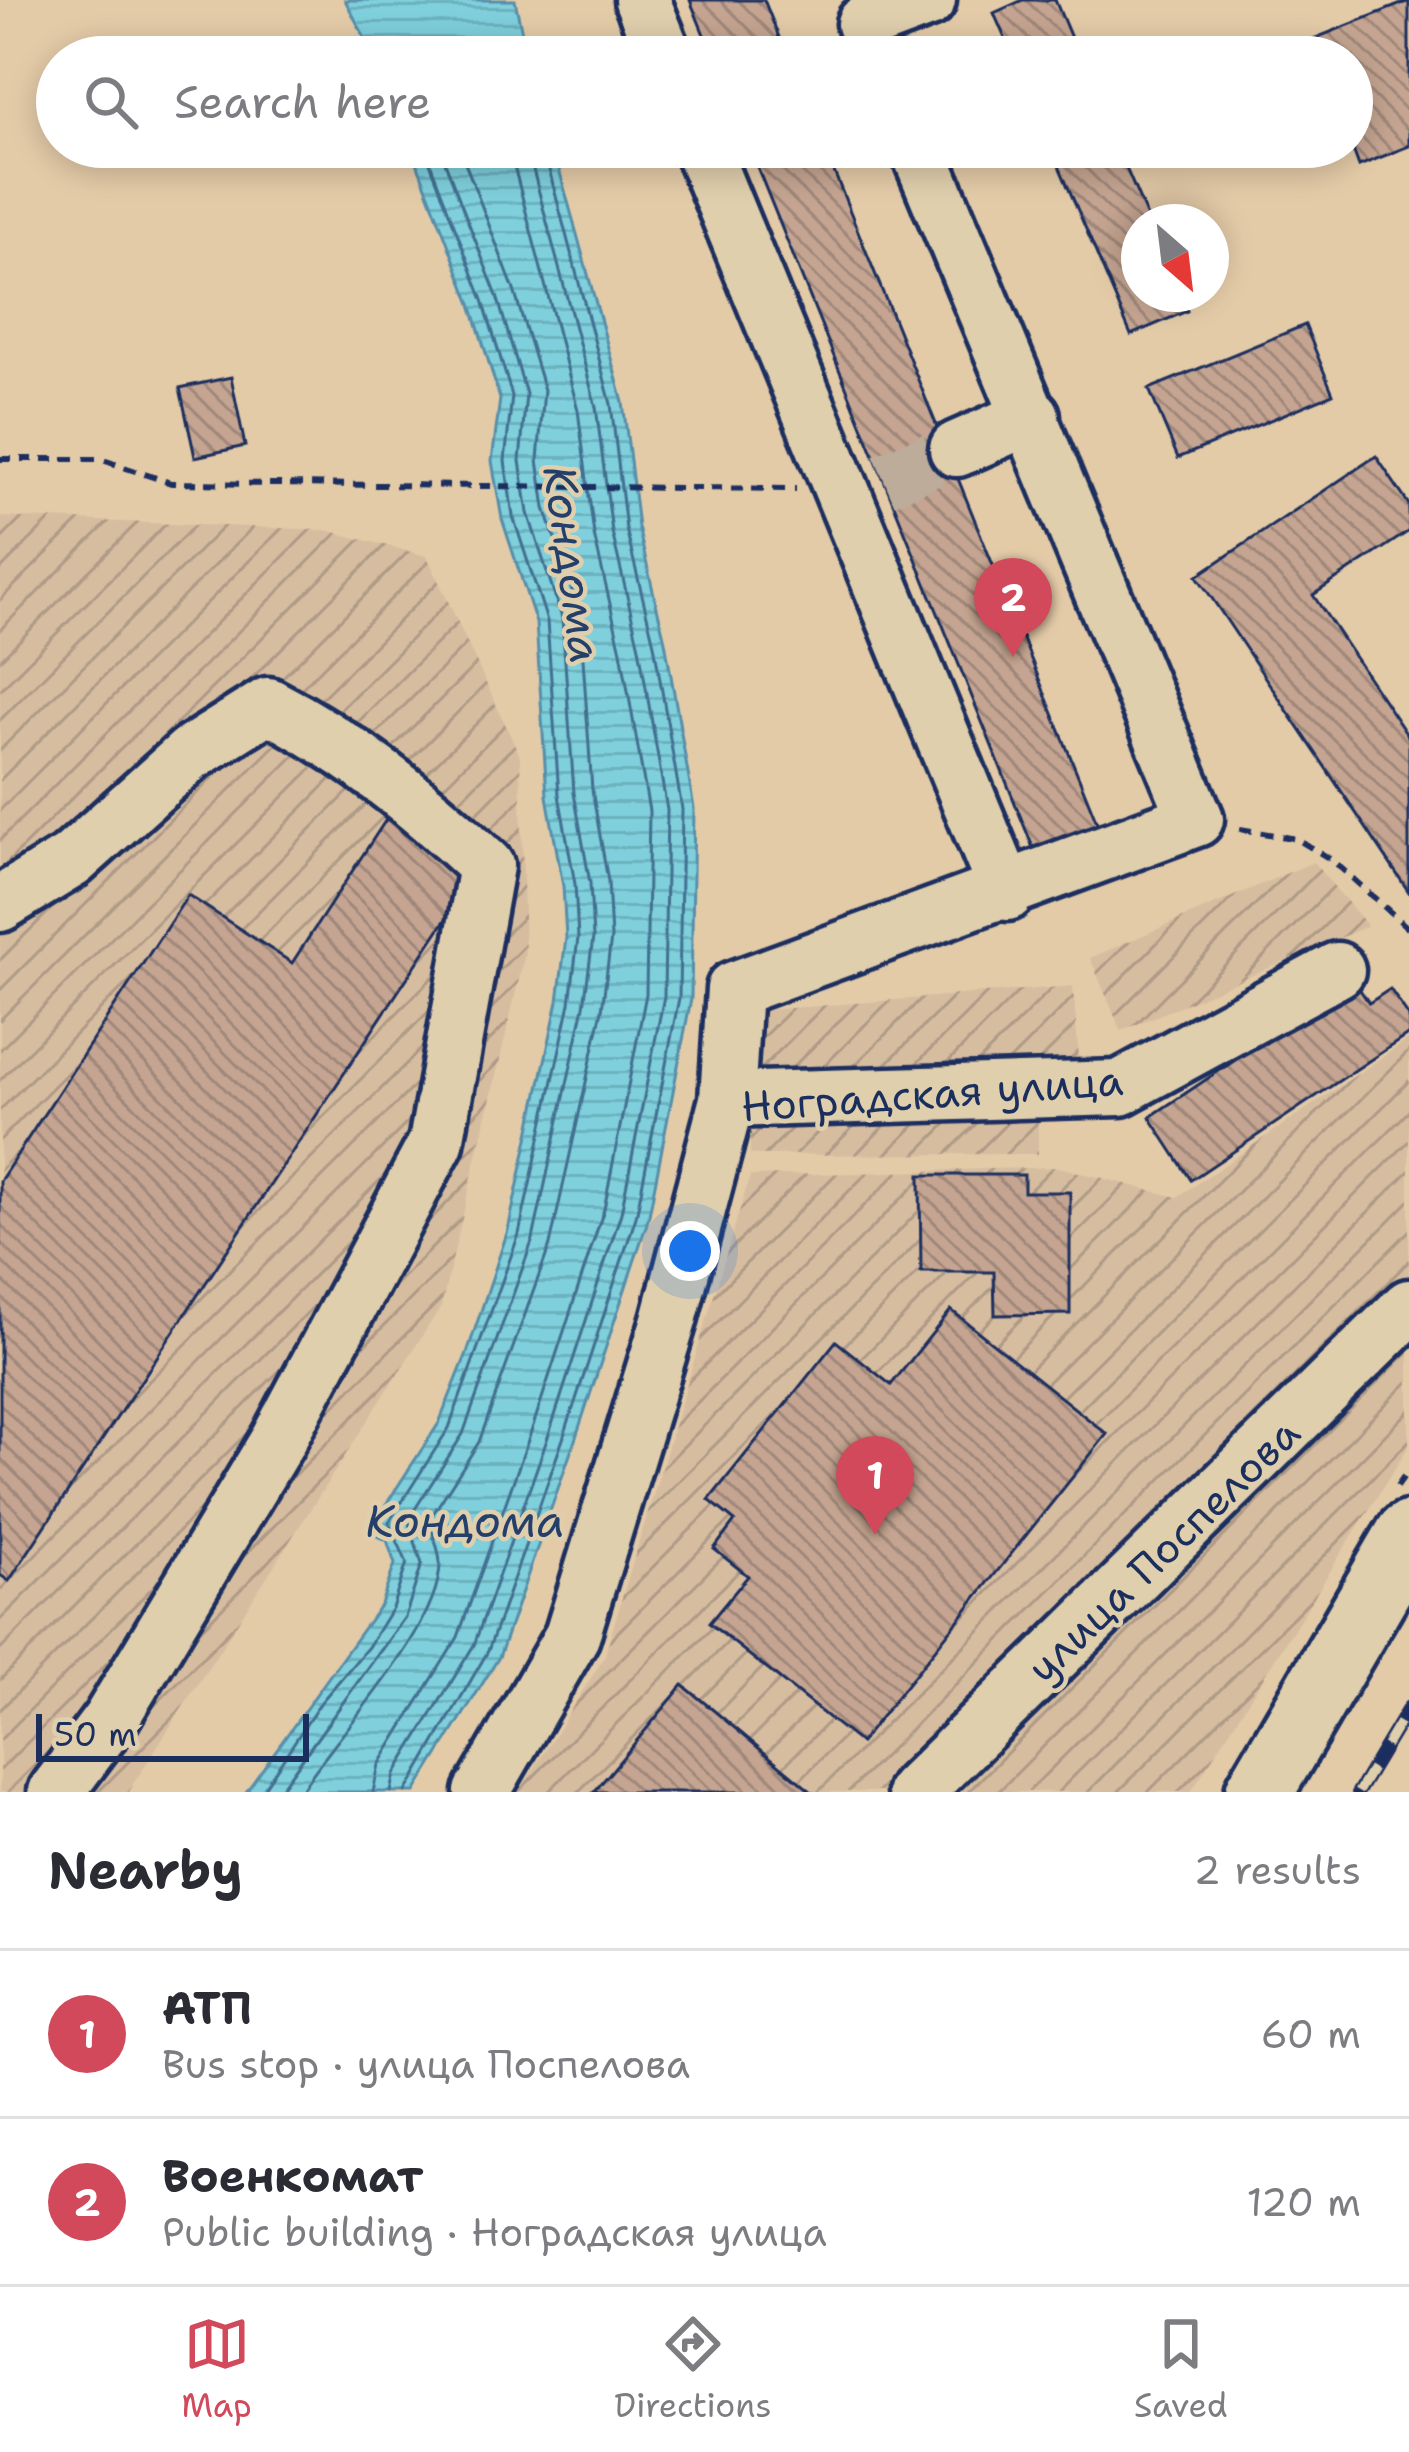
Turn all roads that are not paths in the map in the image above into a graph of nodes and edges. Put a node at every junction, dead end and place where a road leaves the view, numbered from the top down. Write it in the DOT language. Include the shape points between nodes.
graph roads {
  1 [pos="642,0"];
  2 [pos="928,0"];
  3 [pos="866,27"];
  4 [pos="657,36"];
  5 [pos="711,168"];
  6 [pos="926,168"];
  7 [pos="1032,416"];
  8 [pos="956,449"];
  9 [pos="1007,893"];
  10 [pos="0,904"];
  11 [pos="1337,970"];
  12 [pos="728,1100"];
  13 [pos="1409,1307"];
  14 [pos="1409,1535"];
  15 [pos="56,1792"];
  16 [pos="482,1792"];
  17 [pos="915,1792"];
  18 [pos="1258,1792"];
  1 -- 4 [label="street"];
  2 -- 3 [label="street"];
  5 -- 9 [label="street" via="862,485"];
  6 -- 7 [label="street"];
  7 -- 8 [label="street"];
  7 -- 9 [label="street" via="1196,819"];
  9 -- 12 [label="street" via="734,989"];
  10 -- 15 [label="street" via="72,860 190,754 268,705 329,736 486,866 436,1143 278,1440 110,1720"];
  11 -- 12 [label="street, Ноградская улица" via="1120,1088"];
  12 -- 16 [label="street, Ноградская улица" via="572,1636"];
  13 -- 17 [label="street, улица Поспелова"];
  14 -- 18 [label="main road"];
}
